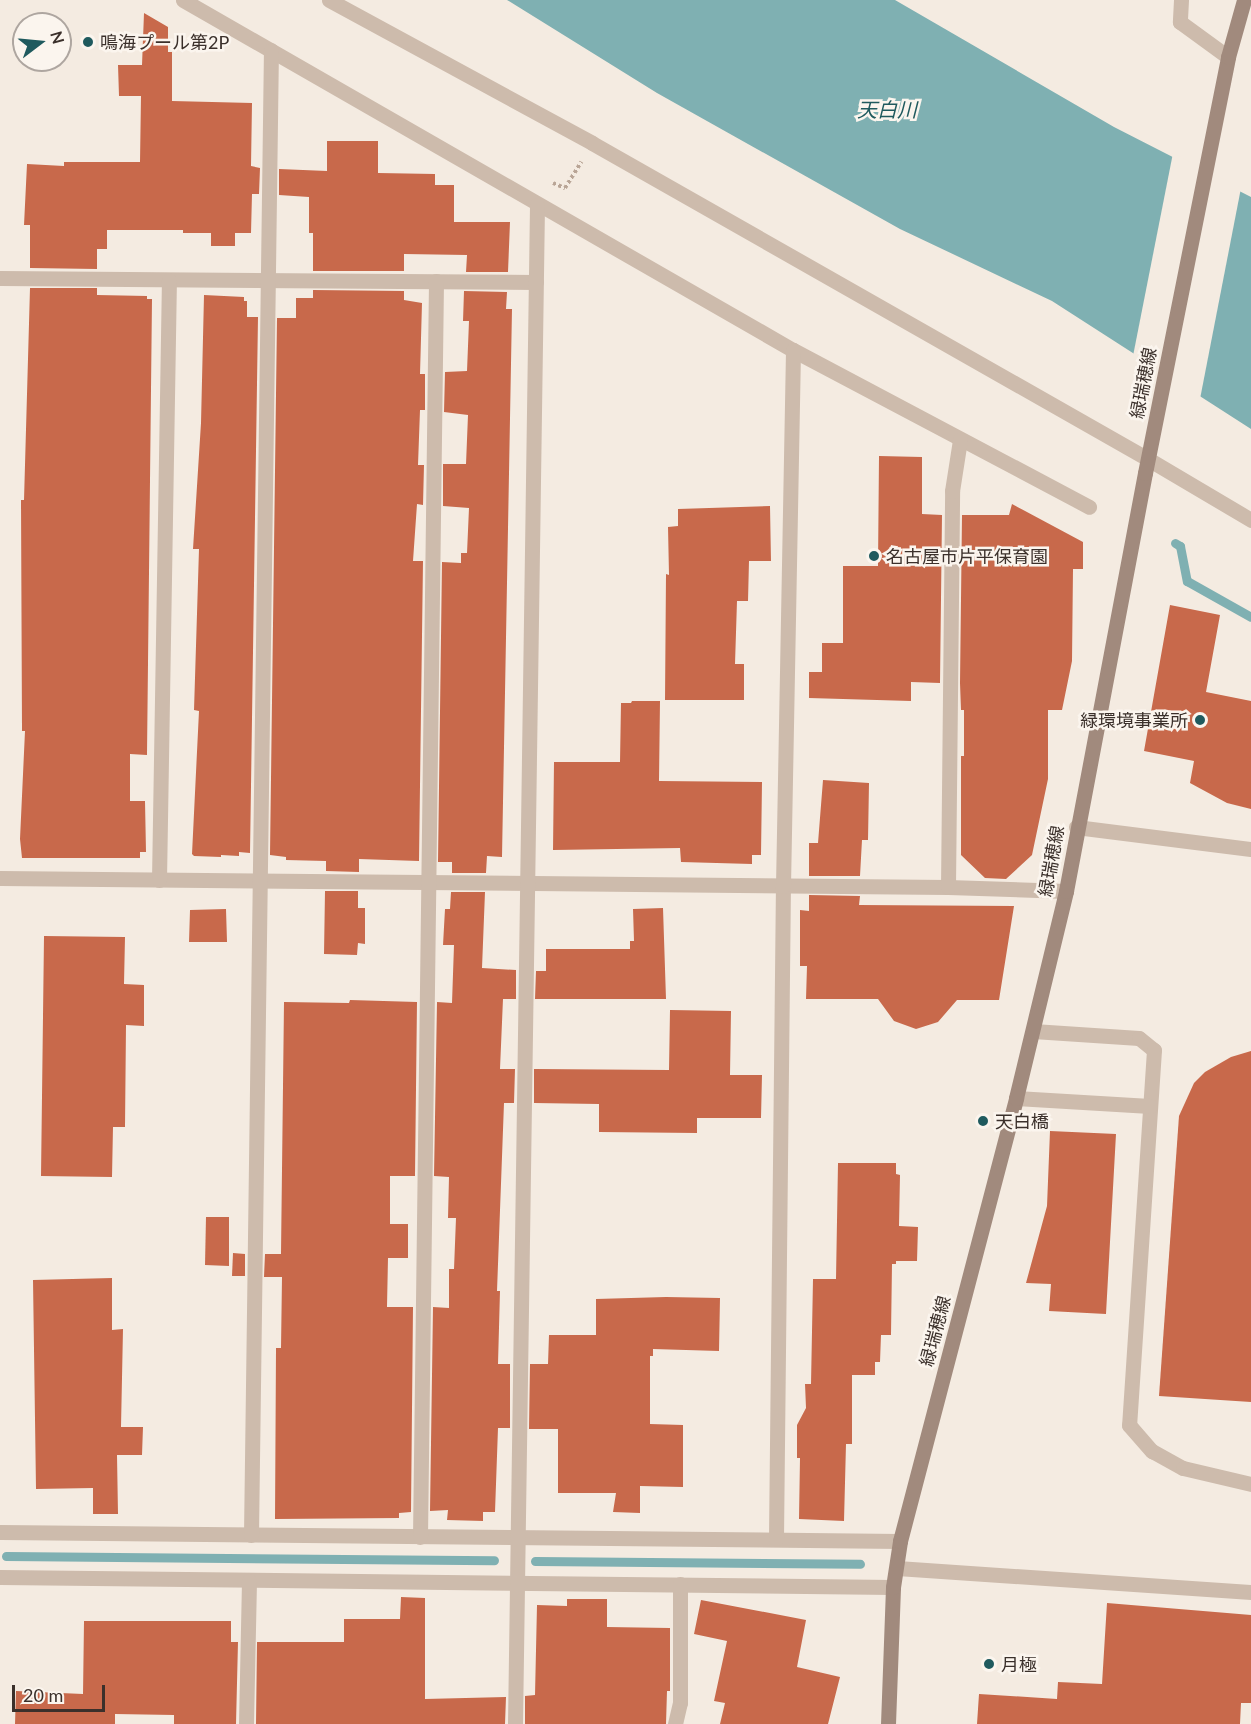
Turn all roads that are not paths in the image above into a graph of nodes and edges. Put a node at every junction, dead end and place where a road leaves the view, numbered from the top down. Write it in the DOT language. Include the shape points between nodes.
graph roads {
  1 [pos="183,0"];
  2 [pos="329,0"];
  3 [pos="1181,0"];
  4 [pos="1244,0"];
  5 [pos="271,50"];
  6 [pos="1228,57"];
  7 [pos="537,205"];
  8 [pos="0,278"];
  9 [pos="169,280"];
  10 [pos="267,280"];
  11 [pos="436,281"];
  12 [pos="536,282"];
  13 [pos="793,350"];
  14 [pos="960,440"];
  15 [pos="1147,461"];
  16 [pos="1089,507"];
  17 [pos="1251,520"];
  18 [pos="1076,827"];
  19 [pos="1251,849"];
  20 [pos="0,878"];
  21 [pos="159,880"];
  22 [pos="259,880"];
  23 [pos="428,883"];
  24 [pos="528,884"];
  25 [pos="783,886"];
  26 [pos="948,888"];
  27 [pos="1066,891"];
  28 [pos="1033,1031"];
  29 [pos="1016,1098"];
  30 [pos="1150,1106"];
  31 [pos="1251,1484"];
  32 [pos="0,1532"];
  33 [pos="251,1535"];
  34 [pos="420,1537"];
  35 [pos="518,1537"];
  36 [pos="776,1539"];
  37 [pos="900,1541"];
  38 [pos="897,1568"];
  39 [pos="0,1577"];
  40 [pos="249,1581"];
  41 [pos="516,1583"];
  42 [pos="680,1584"];
  43 [pos="893,1587"];
  44 [pos="1251,1592"];
  45 [pos="246,1724"];
  46 [pos="515,1724"];
  47 [pos="675,1724"];
  48 [pos="888,1724"];
  1 -- 5 [label="street"];
  2 -- 15 [label="street" via="592,143"];
  3 -- 6 [label="street" via="1180,22"];
  4 -- 6 [label="main road, 緑瑞穂線"];
  5 -- 7 [label="street"];
  5 -- 10 [label="street"];
  6 -- 15 [label="main road, 緑瑞穂線"];
  7 -- 12 [label="street"];
  7 -- 13 [label="street"];
  8 -- 9 [label="street"];
  9 -- 10 [label="street"];
  9 -- 21 [label="street"];
  10 -- 11 [label="street"];
  10 -- 22 [label="street"];
  11 -- 12 [label="street"];
  11 -- 23 [label="street"];
  12 -- 24 [label="street"];
  13 -- 14 [label="street"];
  13 -- 25 [label="street"];
  14 -- 16 [label="street"];
  14 -- 26 [label="street" via="952,491"];
  15 -- 17 [label="street"];
  15 -- 18 [label="main road, 緑瑞穂線"];
  18 -- 19 [label="street"];
  18 -- 27 [label="main road, 緑瑞穂線"];
  20 -- 21 [label="street"];
  21 -- 22 [label="street"];
  22 -- 23 [label="street"];
  22 -- 33 [label="street"];
  23 -- 24 [label="street"];
  23 -- 34 [label="street"];
  24 -- 25 [label="street"];
  24 -- 35 [label="street"];
  25 -- 26 [label="street"];
  25 -- 36 [label="street"];
  26 -- 27 [label="street"];
  27 -- 28 [label="main road, 緑瑞穂線"];
  28 -- 29 [label="main road, 緑瑞穂線"];
  28 -- 30 [label="street" via="1139,1038 1154,1050"];
  29 -- 30 [label="street"];
  29 -- 37 [label="main road, 緑瑞穂線"];
  30 -- 31 [label="street" via="1129,1425 1152,1451 1183,1468"];
  32 -- 33 [label="street"];
  33 -- 34 [label="street"];
  34 -- 35 [label="street"];
  35 -- 36 [label="street"];
  35 -- 41 [label="street"];
  36 -- 37 [label="street"];
  37 -- 38 [label="main road, 緑瑞穂線"];
  38 -- 43 [label="main road, 緑瑞穂線"];
  38 -- 44 [label="street"];
  39 -- 40 [label="street"];
  40 -- 41 [label="street"];
  40 -- 45 [label="street"];
  41 -- 42 [label="street"];
  41 -- 46 [label="street"];
  42 -- 43 [label="street"];
  42 -- 47 [label="street" via="680,1703"];
  43 -- 48 [label="main road, 緑瑞穂線"];
}
